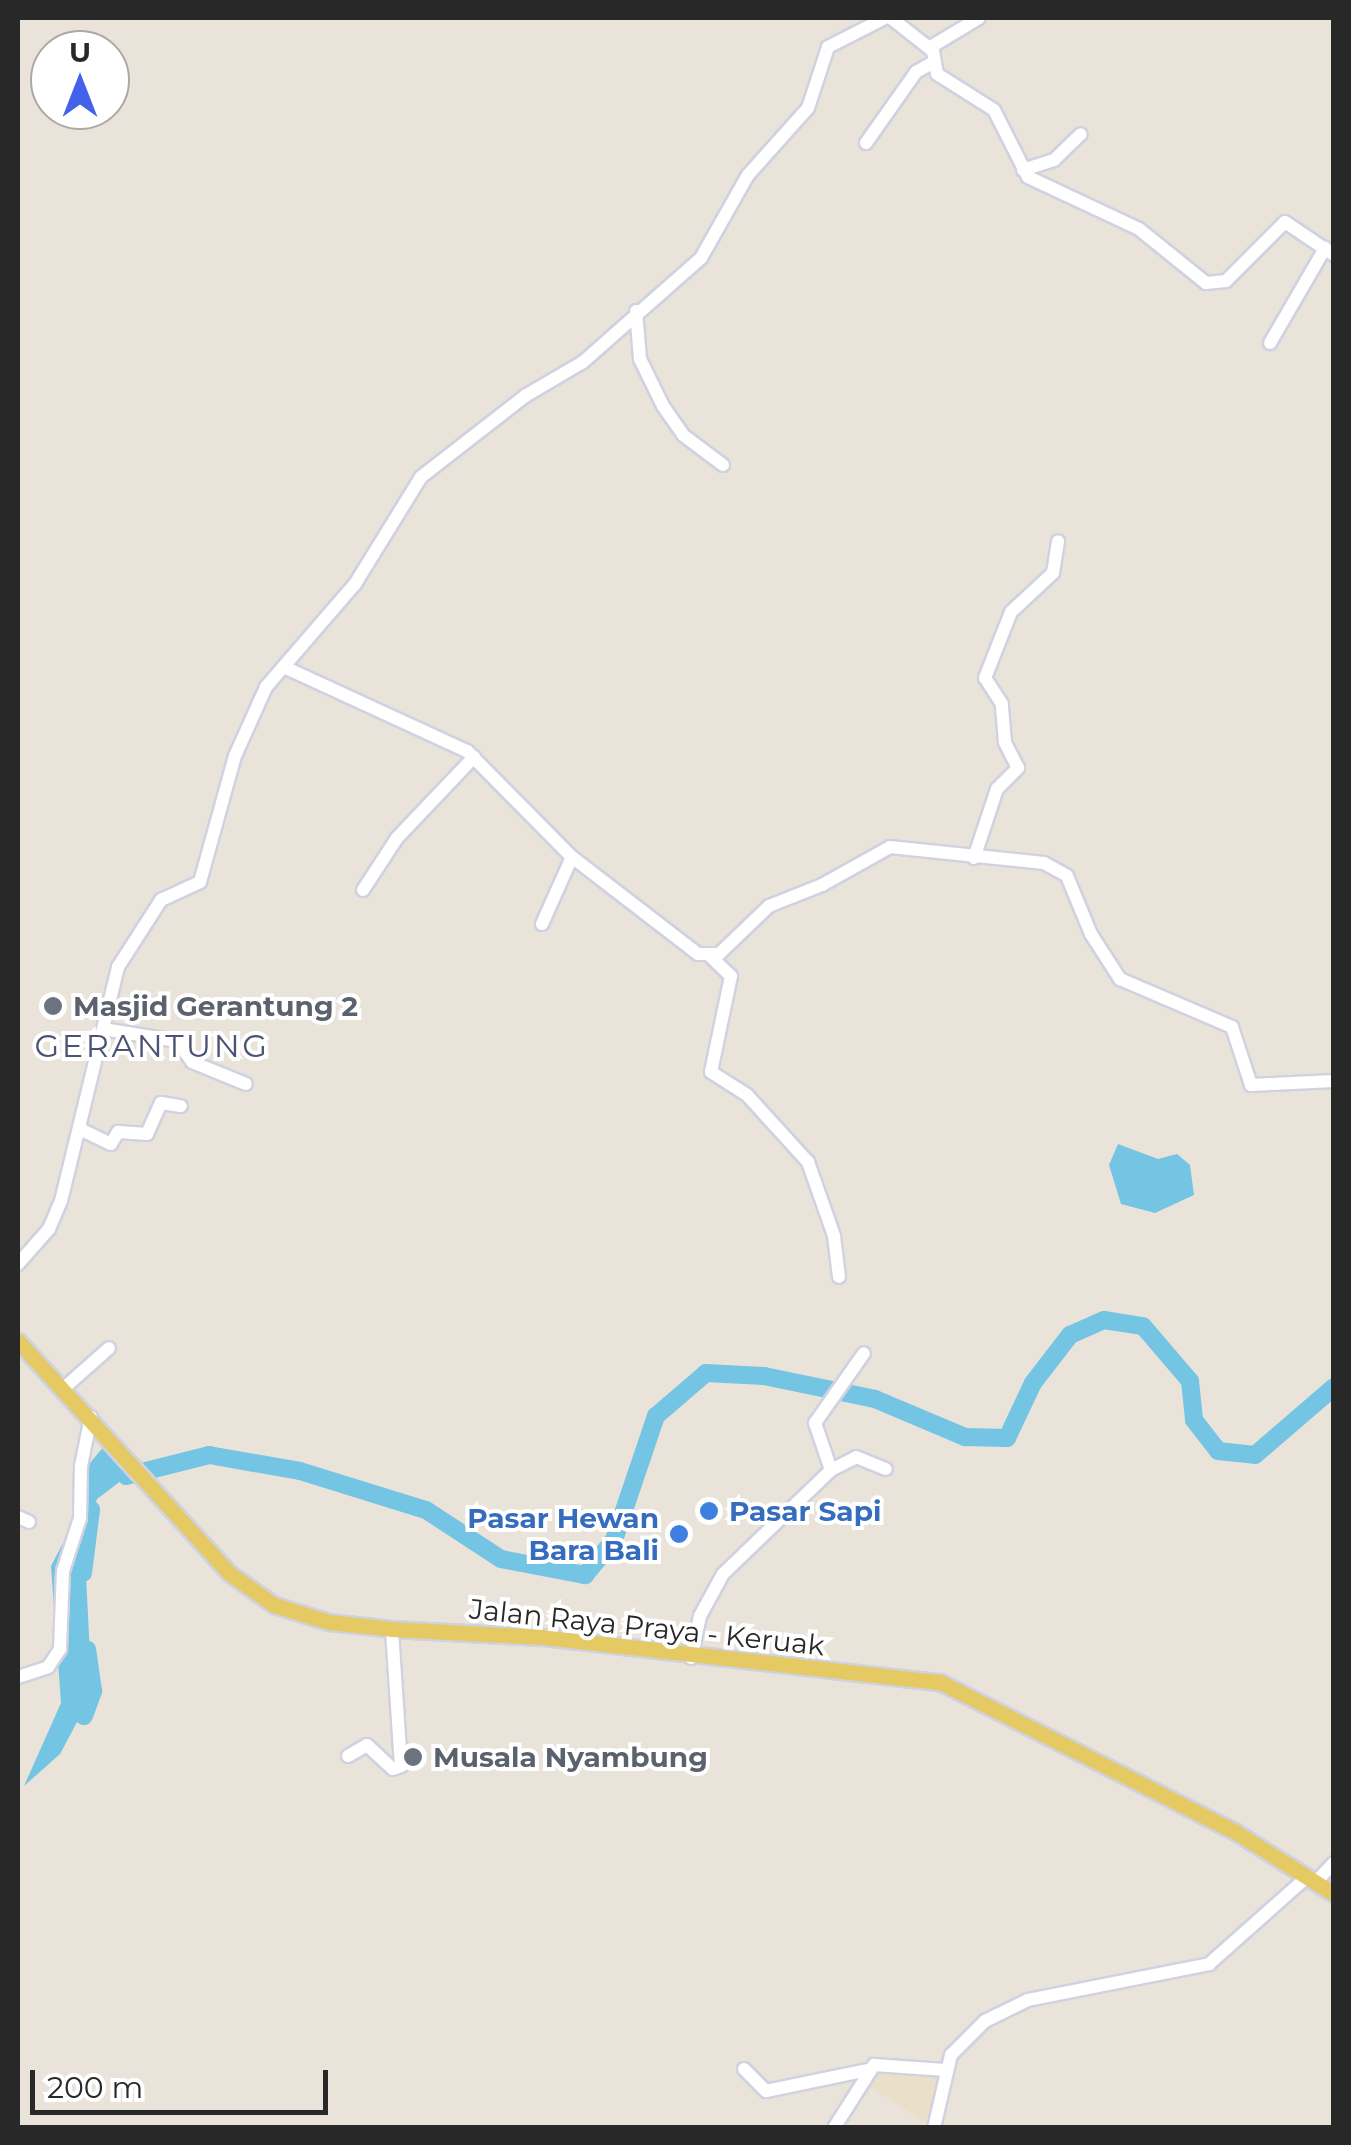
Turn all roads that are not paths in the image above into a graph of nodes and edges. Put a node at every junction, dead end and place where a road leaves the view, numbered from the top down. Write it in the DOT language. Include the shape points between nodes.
graph roads {
  1 [pos="888,18"];
  2 [pos="979,18"];
  3 [pos="931,55"];
  4 [pos="1081,134"];
  5 [pos="866,143"];
  6 [pos="1023,170"];
  7 [pos="1330,250"];
  8 [pos="636,311"];
  9 [pos="1270,343"];
  10 [pos="723,465"];
  11 [pos="1058,541"];
  12 [pos="284,667"];
  13 [pos="474,757"];
  14 [pos="572,856"];
  15 [pos="974,858"];
  16 [pos="363,890"];
  17 [pos="542,924"];
  18 [pos="710,956"];
  19 [pos="103,1029"];
  20 [pos="1334,1080"];
  21 [pos="246,1084"];
  22 [pos="180,1106"];
  23 [pos="80,1128"];
  24 [pos="18,1264"];
  25 [pos="839,1277"];
  26 [pos="18,1341"];
  27 [pos="109,1348"];
  28 [pos="864,1353"];
  29 [pos="64,1388"];
  30 [pos="91,1417"];
  31 [pos="886,1469"];
  32 [pos="831,1470"];
  33 [pos="392,1629"];
  34 [pos="691,1658"];
  35 [pos="18,1677"];
  36 [pos="348,1756"];
  37 [pos="1334,1863"];
  38 [pos="1312,1879"];
  39 [pos="1334,1894"];
  40 [pos="744,2069"];
  41 [pos="868,2070"];
  42 [pos="946,2070"];
  43 [pos="834,2128"];
  44 [pos="934,2128"];
  1 -- 3 [label="street"];
  1 -- 8 [label="street" via="828,47 808,108 748,175 710,249"];
  2 -- 3 [label="street"];
  3 -- 5 [label="street"];
  3 -- 6 [label="street" via="936,74 994,110"];
  4 -- 6 [label="street" via="1054,160"];
  6 -- 7 [label="street" via="1140,229 1212,284 1226,281 1282,222"];
  7 -- 9 [label="street"];
  8 -- 10 [label="street" via="640,359 663,406 683,436"];
  8 -- 12 [label="street" via="583,362 525,396 421,477 355,584"];
  11 -- 15 [label="street" via="1053,573 1010,612 986,678 1002,704 1004,742 1018,768 997,789"];
  12 -- 13 [label="street"];
  12 -- 19 [label="street" via="244,731 203,876 161,900 140,931 113,981"];
  13 -- 14 [label="street"];
  13 -- 16 [label="street" via="397,838"];
  14 -- 17 [label="street"];
  14 -- 18 [label="street" via="690,950"];
  15 -- 18 [label="street" via="884,849 822,886 768,906"];
  15 -- 20 [label="street" via="1044,863 1062,871 1113,971 1152,997 1227,1023 1251,1085"];
  18 -- 25 [label="street" via="730,976 711,1072 747,1095 808,1162 834,1236"];
  19 -- 21 [label="street" via="177,1041 192,1062"];
  19 -- 23 [label="street"];
  22 -- 23 [label="street" via="161,1103 147,1134 118,1132 110,1144"];
  23 -- 24 [label="street" via="56,1215"];
  26 -- 29 [label="main road, Jalan Raya Praya - Keruak"];
  27 -- 29 [label="street"];
  28 -- 32 [label="street" via="815,1423"];
  29 -- 30 [label="main road, Jalan Raya Praya - Keruak"];
  30 -- 33 [label="main road, Jalan Raya Praya - Keruak" via="156,1495 258,1597 329,1622"];
  30 -- 35 [label="street" via="80,1466 80,1518 63,1571 60,1648 48,1667"];
  31 -- 32 [label="street" via="856,1457"];
  32 -- 34 [label="street" via="723,1574 704,1604"];
  33 -- 34 [label="main road, Jalan Raya Praya - Keruak" via="564,1640"];
  33 -- 36 [label="street" via="401,1766 393,1769 366,1745"];
  34 -- 38 [label="main road, Jalan Raya Praya - Keruak" via="958,1687"];
  37 -- 38 [label="street"];
  38 -- 39 [label="main road, Jalan Raya Praya - Keruak"];
  38 -- 42 [label="street" via="1208,1964 1173,1975 1114,1979 1006,2008 963,2038"];
  40 -- 41 [label="street" via="766,2091"];
  41 -- 42 [label="street" via="894,2063"];
  41 -- 43 [label="street"];
  42 -- 44 [label="street"];
}
